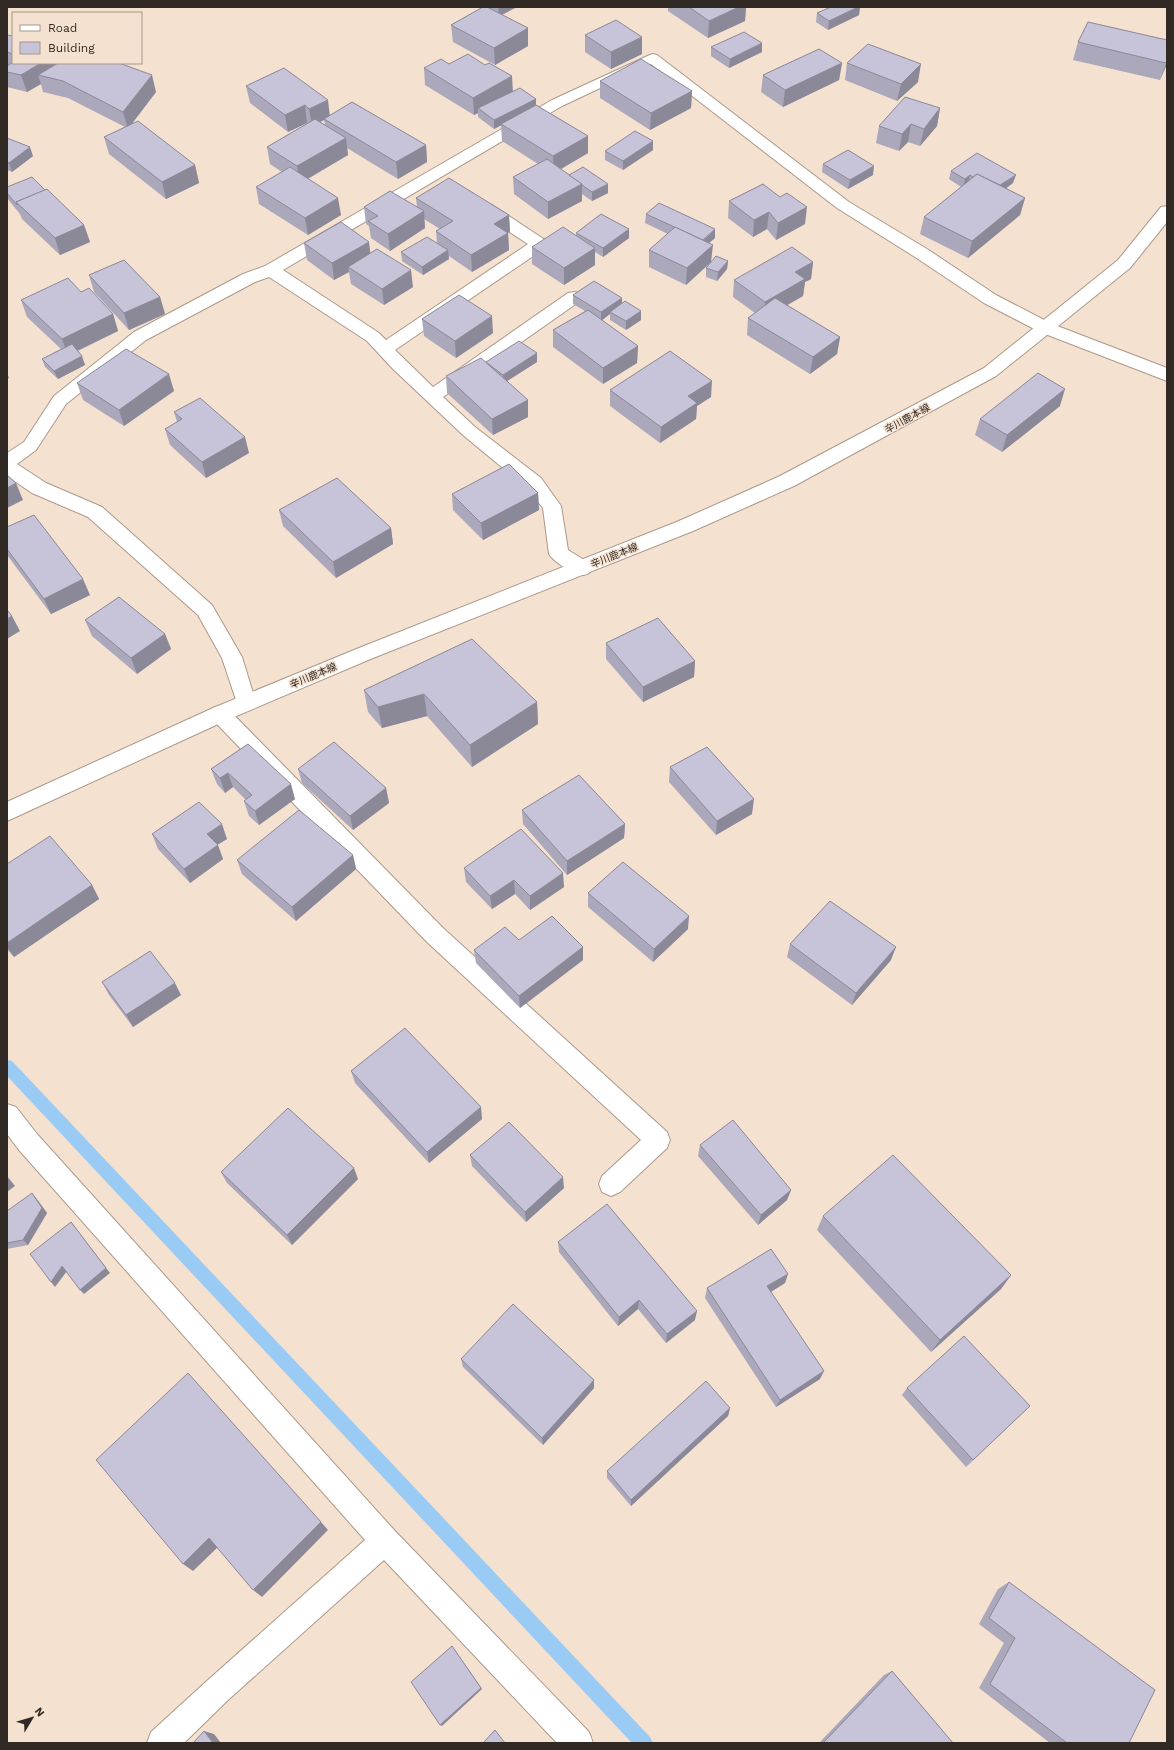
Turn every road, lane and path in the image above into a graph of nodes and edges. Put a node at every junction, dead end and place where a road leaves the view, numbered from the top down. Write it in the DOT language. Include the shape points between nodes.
graph roads {
  1 [pos="473,201"];
  2 [pos="1167,211"];
  3 [pos="271,270"];
  4 [pos="574,297"];
  5 [pos="1046,328"];
  6 [pos="384,349"];
  7 [pos="1167,375"];
  8 [pos="432,396"];
  9 [pos="7,462"];
  10 [pos="7,467"];
  11 [pos="582,568"];
  12 [pos="246,703"];
  13 [pos="220,714"];
  14 [pos="7,812"];
  15 [pos="7,1115"];
  16 [pos="612,1184"];
  17 [pos="385,1542"];
  18 [pos="162,1743"];
  19 [pos="578,1743"];
  1 -- 6 [label="street" via="539,244"];
  2 -- 5 [label="street, 辛川鹿本線" via="1124,264"];
  3 -- 5 [label="street" via="440,179 557,103 652,58 843,205 990,299"];
  3 -- 6 [label="street" via="373,337"];
  3 -- 9 [label="street" via="249,278 140,336 60,400 30,446"];
  4 -- 8 [label="street"];
  5 -- 7 [label="street"];
  5 -- 11 [label="street, 辛川鹿本線" via="990,372 787,481"];
  6 -- 8 [label="street"];
  8 -- 11 [label="street" via="469,431 534,483 552,506 559,554"];
  10 -- 12 [label="street" via="39,488 95,512 205,610 232,657"];
  11 -- 12 [label="street, 辛川鹿本線"];
  12 -- 13 [label="street, 辛川鹿本線"];
  13 -- 14 [label="street, 辛川鹿本線"];
  13 -- 16 [label="street" via="435,935 658,1140"];
  15 -- 17 [label="street" via="28,1142"];
  17 -- 18 [label="street"];
  17 -- 19 [label="street"];
}
